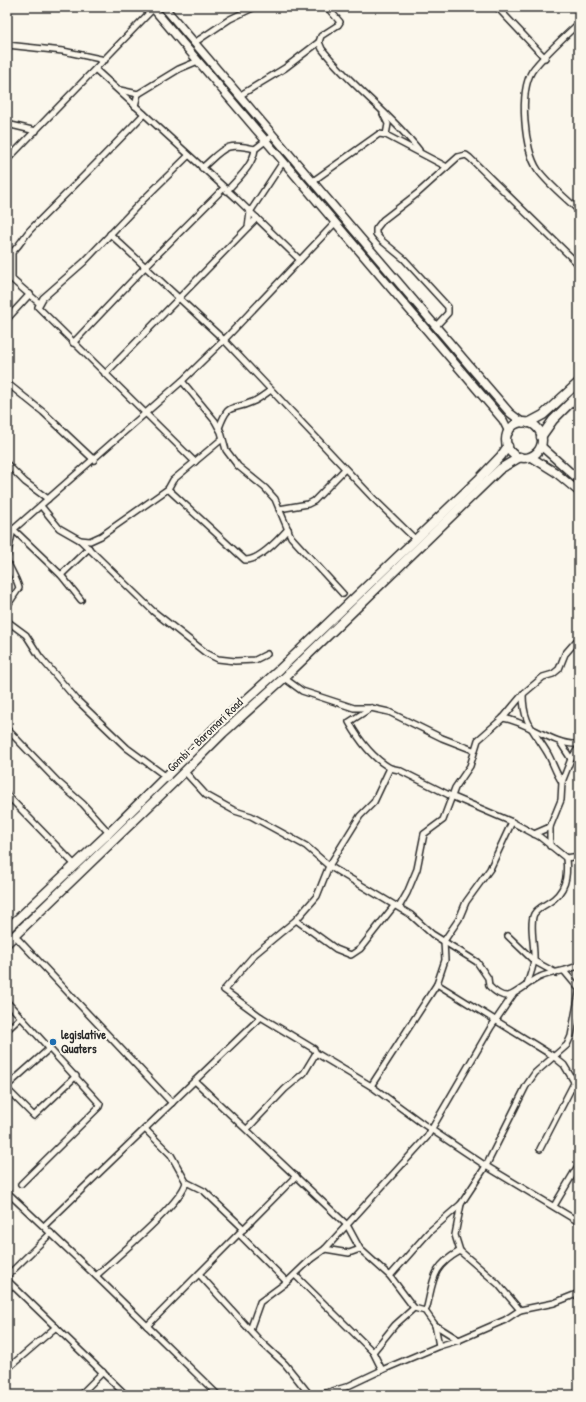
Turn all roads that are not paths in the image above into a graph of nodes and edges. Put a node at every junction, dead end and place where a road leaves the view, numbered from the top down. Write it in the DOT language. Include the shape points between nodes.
graph roads {
  1 [pos="164,7"];
  2 [pos="255,7"];
  3 [pos="327,7"];
  4 [pos="497,7"];
  5 [pos="153,8"];
  6 [pos="579,23"];
  7 [pos="318,42"];
  8 [pos="194,43"];
  9 [pos="7,45"];
  10 [pos="544,58"];
  11 [pos="105,60"];
  12 [pos="198,61"];
  13 [pos="96,70"];
  14 [pos="120,90"];
  15 [pos="138,94"];
  16 [pos="239,96"];
  17 [pos="135,106"];
  18 [pos="382,111"];
  19 [pos="144,114"];
  20 [pos="7,124"];
  21 [pos="36,131"];
  22 [pos="273,135"];
  23 [pos="386,135"];
  24 [pos="265,141"];
  25 [pos="254,149"];
  26 [pos="418,150"];
  27 [pos="188,156"];
  28 [pos="7,160"];
  29 [pos="283,162"];
  30 [pos="447,166"];
  31 [pos="202,168"];
  32 [pos="313,181"];
  33 [pos="226,189"];
  34 [pos="579,211"];
  35 [pos="250,212"];
  36 [pos="257,218"];
  37 [pos="335,223"];
  38 [pos="248,227"];
  39 [pos="110,234"];
  40 [pos="10,255"];
  41 [pos="300,260"];
  42 [pos="579,265"];
  43 [pos="145,267"];
  44 [pos="7,274"];
  45 [pos="12,279"];
  46 [pos="30,294"];
  47 [pos="178,297"];
  48 [pos="39,303"];
  49 [pos="7,319"];
  50 [pos="436,326"];
  51 [pos="224,340"];
  52 [pos="73,343"];
  53 [pos="105,374"];
  54 [pos="182,381"];
  55 [pos="579,382"];
  56 [pos="7,383"];
  57 [pos="271,390"];
  58 [pos="579,394"];
  59 [pos="146,414"];
  60 [pos="526,423"];
  61 [pos="219,428"];
  62 [pos="509,432"];
  63 [pos="542,437"];
  64 [pos="222,439"];
  65 [pos="508,446"];
  66 [pos="541,446"];
  67 [pos="520,457"];
  68 [pos="531,457"];
  69 [pos="94,460"];
  70 [pos="195,462"];
  71 [pos="7,464"];
  72 [pos="345,469"];
  73 [pos="579,480"];
  74 [pos="168,489"];
  75 [pos="579,492"];
  76 [pos="48,499"];
  77 [pos="41,506"];
  78 [pos="279,509"];
  79 [pos="288,528"];
  80 [pos="13,529"];
  81 [pos="7,535"];
  82 [pos="415,539"];
  83 [pos="80,540"];
  84 [pos="90,541"];
  85 [pos="89,550"];
  86 [pos="7,558"];
  87 [pos="7,561"];
  88 [pos="60,575"];
  89 [pos="343,594"];
  90 [pos="82,600"];
  91 [pos="7,606"];
  92 [pos="7,623"];
  93 [pos="579,638"];
  94 [pos="267,654"];
  95 [pos="284,678"];
  96 [pos="523,694"];
  97 [pos="371,708"];
  98 [pos="503,718"];
  99 [pos="529,726"];
  100 [pos="7,729"];
  101 [pos="560,742"];
  102 [pos="579,745"];
  103 [pos="473,750"];
  104 [pos="572,759"];
  105 [pos="390,768"];
  106 [pos="185,772"];
  107 [pos="167,776"];
  108 [pos="562,782"];
  109 [pos="173,784"];
  110 [pos="7,795"];
  111 [pos="451,796"];
  112 [pos="512,822"];
  113 [pos="550,827"];
  114 [pos="109,833"];
  115 [pos="534,834"];
  116 [pos="550,846"];
  117 [pos="579,856"];
  118 [pos="566,858"];
  119 [pos="75,865"];
  120 [pos="329,866"];
  121 [pos="396,906"];
  122 [pos="296,920"];
  123 [pos="7,929"];
  124 [pos="15,936"];
  125 [pos="508,936"];
  126 [pos="444,941"];
  127 [pos="7,944"];
  128 [pos="534,961"];
  129 [pos="579,965"];
  130 [pos="564,971"];
  131 [pos="556,973"];
  132 [pos="436,984"];
  133 [pos="527,984"];
  134 [pos="579,989"];
  135 [pos="579,993"];
  136 [pos="513,994"];
  137 [pos="7,1002"];
  138 [pos="21,1017"];
  139 [pos="261,1017"];
  140 [pos="496,1021"];
  141 [pos="7,1030"];
  142 [pos="50,1048"];
  143 [pos="316,1053"];
  144 [pos="553,1056"];
  145 [pos="76,1076"];
  146 [pos="195,1081"];
  147 [pos="574,1083"];
  148 [pos="371,1086"];
  149 [pos="7,1088"];
  150 [pos="579,1090"];
  151 [pos="172,1103"];
  152 [pos="145,1128"];
  153 [pos="432,1128"];
  154 [pos="247,1129"];
  155 [pos="540,1149"];
  156 [pos="579,1164"];
  157 [pos="486,1166"];
  158 [pos="296,1176"];
  159 [pos="186,1182"];
  160 [pos="21,1184"];
  161 [pos="7,1192"];
  162 [pos="461,1204"];
  163 [pos="554,1206"];
  164 [pos="579,1222"];
  165 [pos="347,1225"];
  166 [pos="44,1226"];
  167 [pos="244,1229"];
  168 [pos="51,1233"];
  169 [pos="239,1234"];
  170 [pos="325,1249"];
  171 [pos="360,1249"];
  172 [pos="460,1251"];
  173 [pos="199,1274"];
  174 [pos="295,1275"];
  175 [pos="7,1276"];
  176 [pos="96,1276"];
  177 [pos="390,1276"];
  178 [pos="7,1280"];
  179 [pos="287,1282"];
  180 [pos="579,1293"];
  181 [pos="414,1308"];
  182 [pos="520,1310"];
  183 [pos="425,1311"];
  184 [pos="435,1325"];
  185 [pos="147,1326"];
  186 [pos="56,1327"];
  187 [pos="250,1330"];
  188 [pos="458,1340"];
  189 [pos="439,1346"];
  190 [pos="373,1352"];
  191 [pos="7,1369"];
  192 [pos="382,1370"];
  193 [pos="103,1372"];
  194 [pos="80,1395"];
  195 [pos="126,1395"];
  196 [pos="218,1395"];
  197 [pos="310,1395"];
  198 [pos="319,1395"];
  1 -- 8 [label="main road"];
  2 -- 8 [label="street" via="230,19"];
  3 -- 7 [label="street" via="340,22 321,36"];
  4 -- 10 [label="street"];
  5 -- 11 [label="street"];
  5 -- 12 [label="main road"];
  6 -- 10 [label="street"];
  7 -- 16 [label="street" via="285,68"];
  7 -- 18 [label="street" via="328,56"];
  8 -- 16 [label="main road"];
  9 -- 11 [label="street" via="63,51"];
  10 -- 34 [label="street" via="532,72 524,95 526,136 537,169"];
  11 -- 13 [label="street"];
  12 -- 15 [label="street"];
  12 -- 24 [label="main road"];
  13 -- 14 [label="street"];
  13 -- 21 [label="street"];
  14 -- 15 [label="street"];
  14 -- 17 [label="street"];
  15 -- 17 [label="street"];
  16 -- 22 [label="main road"];
  17 -- 19 [label="street"];
  18 -- 23 [label="street" via="388,124"];
  18 -- 26 [label="street" via="404,131"];
  19 -- 27 [label="street"];
  19 -- 40 [label="street" via="29,231"];
  20 -- 21 [label="street"];
  21 -- 28 [label="street"];
  22 -- 24 [label="street"];
  22 -- 32 [label="main road"];
  23 -- 26 [label="street"];
  23 -- 32 [label="street" via="375,136"];
  24 -- 25 [label="street"];
  24 -- 29 [label="main road"];
  25 -- 31 [label="street" via="233,146 221,150"];
  25 -- 33 [label="street" via="250,163"];
  26 -- 30 [label="street"];
  27 -- 31 [label="street"];
  27 -- 39 [label="street"];
  29 -- 35 [label="street"];
  29 -- 37 [label="main road"];
  30 -- 42 [label="street" via="458,157 466,155"];
  30 -- 50 [label="street" via="383,220 376,229 376,234 381,240 404,259 448,307 448,313"];
  31 -- 33 [label="street"];
  32 -- 50 [label="main road"];
  33 -- 35 [label="street"];
  33 -- 43 [label="street"];
  35 -- 36 [label="street"];
  35 -- 38 [label="street"];
  36 -- 38 [label="street"];
  36 -- 41 [label="street"];
  37 -- 41 [label="street"];
  37 -- 62 [label="main road" via="503,420"];
  38 -- 47 [label="street"];
  39 -- 43 [label="street"];
  39 -- 48 [label="street"];
  40 -- 45 [label="street"];
  41 -- 51 [label="street"];
  43 -- 47 [label="street"];
  43 -- 52 [label="street"];
  44 -- 45 [label="street"];
  45 -- 46 [label="street"];
  46 -- 48 [label="street"];
  46 -- 49 [label="street"];
  47 -- 51 [label="street"];
  47 -- 53 [label="street"];
  48 -- 52 [label="street" via="42,312"];
  50 -- 60 [label="main road" via="510,414"];
  51 -- 54 [label="street"];
  51 -- 57 [label="street"];
  52 -- 53 [label="street"];
  53 -- 59 [label="street"];
  54 -- 59 [label="street"];
  54 -- 61 [label="street"];
  55 -- 60 [label="main road" via="543,415"];
  56 -- 69 [label="street" via="43,412"];
  57 -- 61 [label="street" via="251,403 231,407 224,414"];
  57 -- 72 [label="street"];
  58 -- 63 [label="main road" via="553,420"];
  59 -- 69 [label="street"];
  59 -- 70 [label="street"];
  60 -- 62 [label="main road" via="517,424"];
  60 -- 63 [label="main road" via="538,429"];
  61 -- 64 [label="street"];
  62 -- 65 [label="main road"];
  63 -- 66 [label="main road"];
  64 -- 70 [label="street"];
  64 -- 78 [label="street" via="226,450 238,466 265,488 275,499"];
  65 -- 67 [label="main road" via="510,451"];
  65 -- 82 [label="main road, Gombi - Baromari Road" via="501,456"];
  66 -- 68 [label="main road"];
  66 -- 73 [label="main road"];
  67 -- 68 [label="main road"];
  67 -- 95 [label="main road, Gombi - Baromari Road" via="500,469"];
  68 -- 75 [label="main road" via="556,472"];
  69 -- 76 [label="street"];
  70 -- 74 [label="street" via="173,480"];
  71 -- 76 [label="street" via="25,482"];
  72 -- 78 [label="street" via="314,501"];
  72 -- 82 [label="street"];
  74 -- 79 [label="street" via="245,560 251,561"];
  74 -- 84 [label="street" via="112,529"];
  76 -- 77 [label="street"];
  77 -- 80 [label="street"];
  77 -- 83 [label="street" via="59,528"];
  78 -- 79 [label="street"];
  79 -- 89 [label="street" via="300,549"];
  80 -- 81 [label="street"];
  80 -- 86 [label="street"];
  80 -- 88 [label="street"];
  82 -- 107 [label="main road, Gombi - Baromari Road"];
  83 -- 84 [label="street"];
  83 -- 85 [label="street"];
  84 -- 85 [label="street"];
  85 -- 88 [label="street"];
  85 -- 94 [label="street" via="153,611 206,653 218,659 235,661 255,660"];
  87 -- 91 [label="street" via="19,588"];
  88 -- 90 [label="street"];
  92 -- 107 [label="street" via="26,635 40,657 77,700 127,748"];
  93 -- 96 [label="street" via="559,668 553,674 543,677"];
  95 -- 97 [label="street" via="302,691 354,708"];
  95 -- 106 [label="main road, Gombi - Baromari Road" via="223,733"];
  96 -- 98 [label="street"];
  96 -- 99 [label="street" via="524,715"];
  97 -- 103 [label="street" via="389,712"];
  97 -- 105 [label="street" via="348,722 369,751"];
  98 -- 99 [label="street"];
  98 -- 103 [label="street" via="478,740"];
  99 -- 101 [label="street"];
  99 -- 108 [label="street"];
  100 -- 114 [label="street"];
  101 -- 102 [label="street"];
  101 -- 104 [label="street"];
  102 -- 104 [label="street"];
  103 -- 111 [label="street" via="470,766 459,779"];
  104 -- 108 [label="street"];
  105 -- 111 [label="street"];
  105 -- 120 [label="street" via="374,802 360,816"];
  106 -- 109 [label="main road, Gombi - Baromari Road"];
  106 -- 120 [label="street" via="206,795 306,846"];
  107 -- 109 [label="street"];
  107 -- 114 [label="main road, Gombi - Baromari Road"];
  108 -- 113 [label="street" via="561,800"];
  109 -- 124 [label="main road, Gombi - Baromari Road"];
  110 -- 119 [label="street"];
  111 -- 112 [label="street"];
  111 -- 121 [label="street" via="443,820 424,834 417,869 407,893"];
  112 -- 115 [label="street"];
  112 -- 126 [label="street" via="490,869 466,902 459,919"];
  113 -- 115 [label="street"];
  113 -- 116 [label="street"];
  114 -- 119 [label="main road, Gombi - Baromari Road"];
  115 -- 116 [label="street"];
  116 -- 118 [label="street"];
  117 -- 118 [label="street"];
  118 -- 128 [label="street" via="568,873 561,892 534,913"];
  119 -- 123 [label="main road, Gombi - Baromari Road"];
  120 -- 121 [label="street"];
  120 -- 122 [label="street" via="317,896"];
  121 -- 122 [label="street" via="360,949 351,956 336,949"];
  121 -- 126 [label="street"];
  122 -- 139 [label="street" via="255,954 224,990"];
  124 -- 127 [label="main road, Gombi - Baromari Road"];
  124 -- 151 [label="street"];
  125 -- 128 [label="street"];
  126 -- 132 [label="street" via="445,960"];
  126 -- 136 [label="street" via="477,962 492,989 506,996"];
  128 -- 131 [label="street"];
  128 -- 133 [label="street"];
  129 -- 130 [label="street"];
  130 -- 131 [label="street"];
  130 -- 134 [label="street"];
  131 -- 133 [label="street" via="542,976"];
  132 -- 140 [label="street"];
  132 -- 148 [label="street"];
  133 -- 136 [label="street"];
  135 -- 144 [label="street" via="571,1036 567,1045"];
  136 -- 140 [label="street"];
  137 -- 138 [label="street"];
  138 -- 141 [label="street"];
  138 -- 142 [label="street"];
  139 -- 143 [label="street" via="314,1049"];
  139 -- 146 [label="street"];
  140 -- 144 [label="street"];
  140 -- 153 [label="street"];
  142 -- 145 [label="street"];
  142 -- 149 [label="street"];
  143 -- 148 [label="street"];
  143 -- 154 [label="street" via="304,1073"];
  144 -- 147 [label="street" via="564,1065"];
  144 -- 157 [label="street" via="535,1073 526,1086"];
  145 -- 149 [label="street" via="34,1116"];
  145 -- 160 [label="street" via="99,1102 99,1107"];
  146 -- 151 [label="street"];
  146 -- 154 [label="street"];
  147 -- 150 [label="street"];
  147 -- 155 [label="street"];
  148 -- 153 [label="street"];
  151 -- 152 [label="street"];
  152 -- 159 [label="street" via="171,1155"];
  152 -- 166 [label="street"];
  153 -- 157 [label="street"];
  153 -- 165 [label="street" via="427,1137"];
  154 -- 158 [label="street"];
  156 -- 163 [label="street"];
  157 -- 162 [label="street"];
  157 -- 163 [label="street"];
  158 -- 165 [label="street"];
  158 -- 167 [label="street"];
  159 -- 167 [label="street" via="204,1191"];
  159 -- 176 [label="street" via="183,1192 168,1208"];
  161 -- 166 [label="street"];
  162 -- 172 [label="street" via="455,1235"];
  162 -- 177 [label="street" via="429,1232"];
  163 -- 164 [label="street"];
  165 -- 170 [label="street"];
  165 -- 171 [label="street"];
  166 -- 168 [label="street"];
  167 -- 169 [label="street"];
  168 -- 175 [label="street"];
  168 -- 176 [label="street"];
  169 -- 173 [label="street"];
  169 -- 179 [label="street"];
  170 -- 171 [label="street" via="349,1253"];
  170 -- 174 [label="street"];
  171 -- 177 [label="street"];
  172 -- 182 [label="street" via="498,1284"];
  172 -- 183 [label="street" via="445,1260 436,1272"];
  173 -- 185 [label="street"];
  173 -- 187 [label="street"];
  174 -- 179 [label="street"];
  174 -- 190 [label="street"];
  176 -- 185 [label="street"];
  177 -- 181 [label="street"];
  178 -- 186 [label="street"];
  179 -- 187 [label="street" via="260,1302"];
  180 -- 182 [label="street" via="554,1303"];
  181 -- 183 [label="street"];
  181 -- 190 [label="street" via="395,1325"];
  182 -- 188 [label="street" via="505,1320"];
  183 -- 184 [label="street"];
  184 -- 188 [label="street"];
  184 -- 189 [label="street"];
  185 -- 196 [label="street"];
  186 -- 191 [label="street"];
  186 -- 193 [label="street"];
  187 -- 197 [label="street" via="286,1364"];
  188 -- 189 [label="street"];
  189 -- 192 [label="street"];
  190 -- 192 [label="street"];
  192 -- 198 [label="street" via="346,1387"];
  193 -- 194 [label="street"];
  193 -- 195 [label="street"];
}
